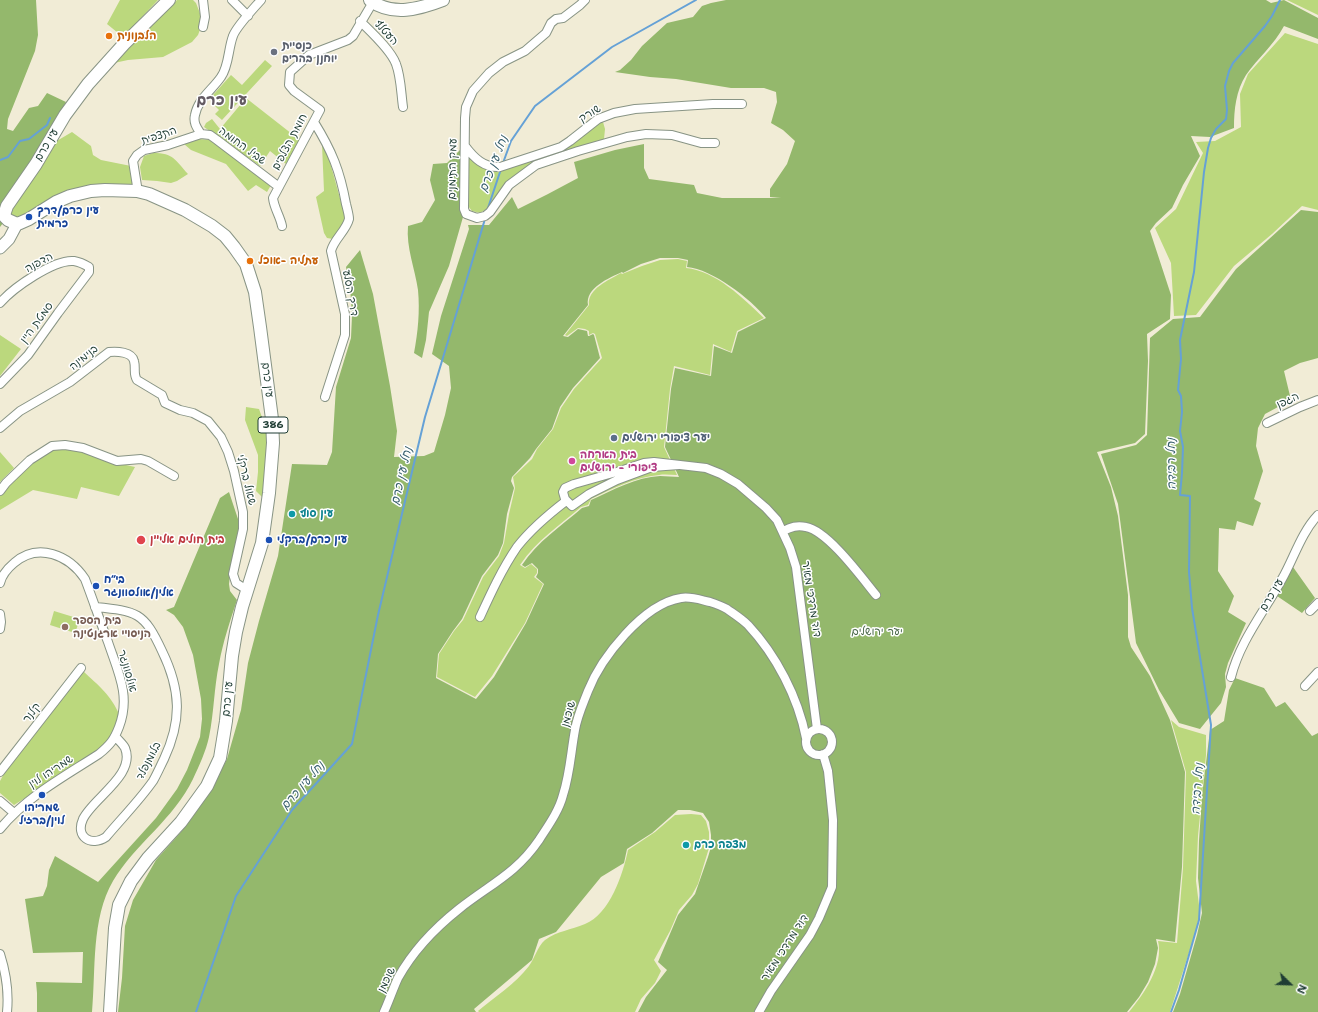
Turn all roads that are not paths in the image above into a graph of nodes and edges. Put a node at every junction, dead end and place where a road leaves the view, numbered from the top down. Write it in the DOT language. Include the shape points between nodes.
graph roads {
  1 [pos="169,0"];
  2 [pos="203,0"];
  3 [pos="232,0"];
  4 [pos="261,0"];
  5 [pos="443,0"];
  6 [pos="585,0"];
  7 [pos="373,1"];
  8 [pos="248,16"];
  9 [pos="360,21"];
  10 [pos="203,28"];
  11 [pos="742,104"];
  12 [pos="403,107"];
  13 [pos="314,122"];
  14 [pos="201,134"];
  15 [pos="715,143"];
  16 [pos="465,146"];
  17 [pos="279,187"];
  18 [pos="137,191"];
  19 [pos="13,222"];
  20 [pos="282,226"];
  21 [pos="0,247"];
  22 [pos="89,272"];
  23 [pos="0,303"];
  24 [pos="0,384"];
  25 [pos="325,397"];
  26 [pos="1318,400"];
  27 [pos="165,403"];
  28 [pos="1267,423"];
  29 [pos="0,428"];
  30 [pos="679,465"];
  31 [pos="174,476"];
  32 [pos="0,491"];
  33 [pos="566,501"];
  34 [pos="1318,515"];
  35 [pos="783,531"];
  36 [pos="0,583"];
  37 [pos="247,590"];
  38 [pos="876,595"];
  39 [pos="1318,603"];
  40 [pos="95,606"];
  41 [pos="1310,611"];
  42 [pos="0,614"];
  43 [pos="480,617"];
  44 [pos="0,628"];
  45 [pos="81,668"];
  46 [pos="1318,672"];
  47 [pos="1231,678"];
  48 [pos="1305,686"];
  49 [pos="817,729"];
  50 [pos="115,736"];
  51 [pos="806,738"];
  52 [pos="823,754"];
  53 [pos="0,772"];
  54 [pos="0,801"];
  55 [pos="14,813"];
  56 [pos="0,829"];
  57 [pos="0,954"];
  58 [pos="2,966"];
  59 [pos="7,1012"];
  60 [pos="110,1012"];
  61 [pos="384,1012"];
  62 [pos="760,1012"];
  1 -- 19 [label="main road, עין כרם" via="124,44 65,115 7,206 5,217"];
  2 -- 10 [label="street"];
  3 -- 8 [label="street"];
  4 -- 8 [label="street, שביל החומה"];
  5 -- 7 [label="main road" via="430,6 400,11 391,10"];
  6 -- 16 [label="street, עמק התימנים" via="563,18 551,23 546,33 525,51 503,62 489,73 473,91 466,108"];
  7 -- 9 [label="street, חומת הצלפים"];
  8 -- 14 [label="street, שביל החומה" via="233,35 221,76 196,109 195,127"];
  9 -- 12 [label="street, העטלף" via="396,62"];
  9 -- 13 [label="street, חומת הצלפים" via="358,28 348,40 309,55 290,72 289,85 320,110"];
  11 -- 16 [label="street, שורק" via="635,109 614,113 598,119 561,147 500,167 484,165 470,154"];
  13 -- 17 [label="street, חומת הצלפים"];
  13 -- 25 [label="street, דרך הסלע" via="334,158 343,186 349,219 331,251 345,314 345,335"];
  14 -- 17 [label="street, שביל החומה" via="210,135"];
  14 -- 18 [label="street, התצפית" via="144,150 137,155 133,161"];
  15 -- 16 [label="street, עמק התימנים" via="701,143 672,135 646,134 571,153 536,165 520,176 509,185 490,212 477,218 466,214 464,209"];
  17 -- 20 [label="street, חומת הצלפים" via="273,204"];
  18 -- 19 [label="main road, עין כרם / 386" via="105,190 81,193 56,202 20,223"];
  18 -- 37 [label="main road, עין כרם / 386" via="186,210 225,236 246,264 253,286 272,419 273,443 262,543"];
  19 -- 21 [label="street" via="9,239"];
  22 -- 23 [label="street, הדפנה" via="89,267 82,263 61,263 39,273"];
  22 -- 24 [label="street, סמטת היין" via="28,355"];
  26 -- 28 [label="street, הגפן"];
  27 -- 29 [label="street, בנימינה" via="162,395 137,380 134,361 130,355 117,351 109,352 70,382 20,411"];
  27 -- 37 [label="street, שאול ברקלי" via="208,421 221,437 228,452 243,512 243,529 233,574 236,583"];
  30 -- 33 [label="street, דוד מרדכי מאיר" via="652,467 617,480 572,506"];
  30 -- 33 [label="street, דוד מרדכי מאיר" via="644,463 574,484 563,492"];
  30 -- 35 [label="street, דוד מרדכי מאיר" via="706,468 738,484 766,508"];
  31 -- 32 [label="street" via="141,459 117,461 83,448 52,446 30,460"];
  33 -- 43 [label="street" via="544,518 518,546 501,573"];
  34 -- 47 [label="street, עין כרם" via="1306,530 1282,579 1250,631"];
  35 -- 38 [label="street" via="796,525 808,527 825,537"];
  35 -- 49 [label="street, דוד מרדכי מאיר" via="796,566"];
  36 -- 40 [label="street, אולסוונגר" via="18,559 35,553 55,554 64,558 80,572"];
  37 -- 60 [label="main road, עין כרם / 386" via="232,656 220,758 207,786 181,822 148,858 131,881 119,905 115,928"];
  39 -- 41 [label="street"];
  40 -- 50 [label="street, אולסוונגר" via="124,696 123,714"];
  40 -- 50 [label="street, בלומנפלד" via="131,612 147,623 170,669 178,702 172,740 153,780 106,837 100,841 87,840 81,831 84,817 116,781 125,766 124,746"];
  42 -- 44 [label="street"];
  45 -- 53 [label="street, קלנר"];
  46 -- 48 [label="street"];
  49 -- 51 [label="street"];
  49 -- 52 [label="street" via="825,731 831,741 829,749"];
  50 -- 55 [label="street, שמריהו לוין" via="109,746 99,754"];
  51 -- 52 [label="street" via="806,746 811,752"];
  51 -- 61 [label="street, שוכמן" via="796,704 784,678 767,649 746,623 724,607 690,598 663,604 629,630 588,689 575,727 563,796 538,841 513,870 459,909 425,940 399,978"];
  52 -- 62 [label="street, דוד מרדכי מאיר" via="828,770 833,820 832,887 810,934 770,991"];
  54 -- 55 [label="street"];
  55 -- 56 [label="street, שמריהו לוין"];
  57 -- 58 [label="street"];
  58 -- 59 [label="street" via="8,993"];
}
